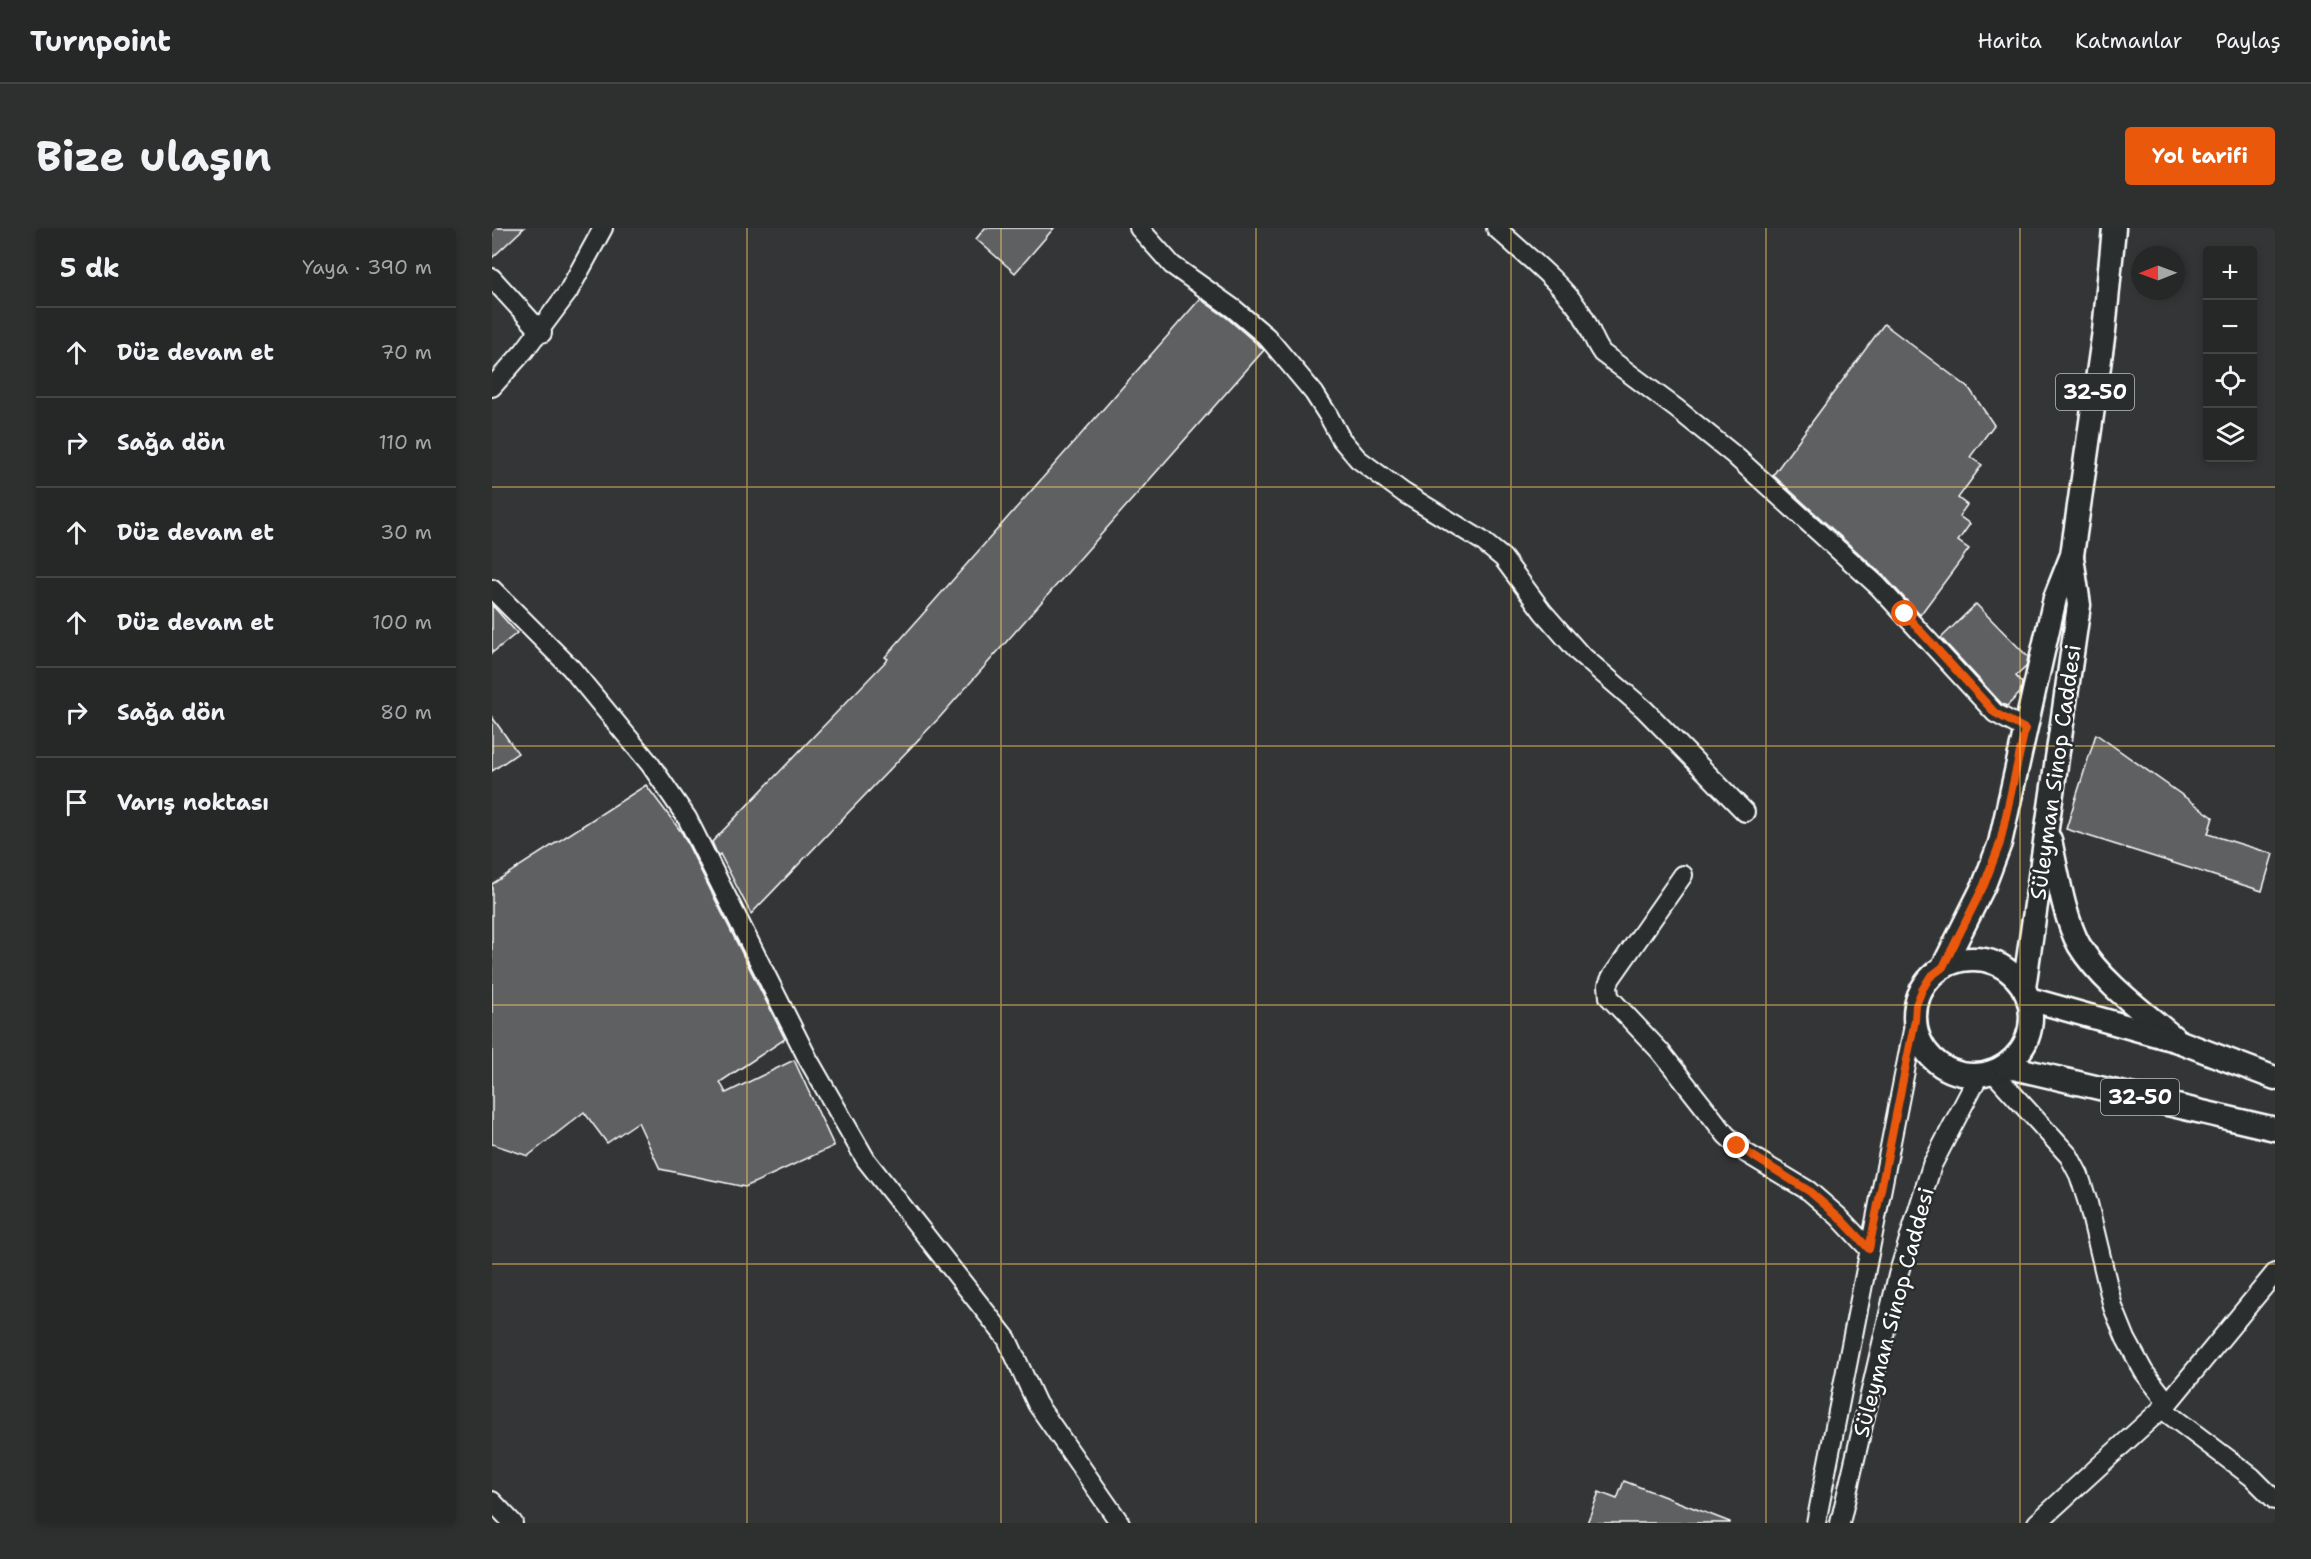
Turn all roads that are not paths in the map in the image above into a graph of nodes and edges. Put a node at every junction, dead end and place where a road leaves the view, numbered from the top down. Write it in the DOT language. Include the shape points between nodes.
graph roads {
  1 [pos="603,228"];
  2 [pos="1138,228"];
  3 [pos="1496,228"];
  4 [pos="2114,228"];
  5 [pos="492,278"];
  6 [pos="541,332"];
  7 [pos="492,387"];
  8 [pos="2072,555"];
  9 [pos="492,589"];
  10 [pos="2025,729"];
  11 [pos="1745,812"];
  12 [pos="2047,826"];
  13 [pos="1683,875"];
  14 [pos="1943,967"];
  15 [pos="2026,994"];
  16 [pos="1915,1020"];
  17 [pos="2178,1041"];
  18 [pos="1992,1071"];
  19 [pos="2275,1078"];
  20 [pos="2275,1129"];
  21 [pos="1869,1249"];
  22 [pos="2275,1273"];
  23 [pos="2165,1406"];
  24 [pos="2275,1500"];
  25 [pos="492,1501"];
  26 [pos="513,1523"];
  27 [pos="1120,1523"];
  28 [pos="1816,1523"];
  29 [pos="1840,1523"];
  30 [pos="2037,1523"];
  1 -- 6 [label="street"];
  2 -- 11 [label="street" via="1172,265 1267,338 1314,393 1341,439 1358,459 1503,558 1573,646 1644,709"];
  3 -- 10 [label="street" via="1578,308 1602,353 1734,455 1878,586 1995,713"];
  4 -- 8 [label="main road, Süleyman Sinop Caddesi / 32-50" via="2104,331"];
  5 -- 6 [label="street"];
  6 -- 7 [label="street"];
  8 -- 10 [label="main road, Süleyman Sinop Caddesi / 32-50" via="2055,598"];
  8 -- 12 [label="main road, Süleyman Sinop Caddesi / 32-50" via="2079,605"];
  9 -- 27 [label="street" via="571,668 650,764 687,818 808,1059 866,1160 1006,1339 1037,1404"];
  10 -- 14 [label="main road, Süleyman Sinop Caddesi / 32-50" via="2000,843 1984,885"];
  12 -- 15 [label="main road, Süleyman Sinop Caddesi / 32-50"];
  12 -- 17 [label="main road" via="2066,910 2079,945 2102,975"];
  13 -- 21 [label="street" via="1611,978 1609,997 1660,1051 1731,1140 1809,1191"];
  14 -- 15 [label="main road" via="1972,958 1988,960 2014,976"];
  14 -- 16 [label="main road" via="1922,990"];
  15 -- 17 [label="main road"];
  15 -- 18 [label="main road" via="2031,1024 2028,1037 2015,1058"];
  16 -- 18 [label="main road" via="1918,1036 1935,1062 1964,1075"];
  16 -- 21 [label="street, Süleyman Sinop Caddesi"];
  17 -- 19 [label="main road"];
  18 -- 20 [label="main road, 32-50"];
  18 -- 23 [label="street" via="2069,1156 2079,1175 2113,1307 2126,1339"];
  18 -- 29 [label="street, Süleyman Sinop Caddesi" via="1932,1165 1898,1275"];
  21 -- 28 [label="street, Süleyman Sinop Caddesi"];
  22 -- 23 [label="street"];
  23 -- 24 [label="street"];
  23 -- 30 [label="street"];
  25 -- 26 [label="street"];
}
